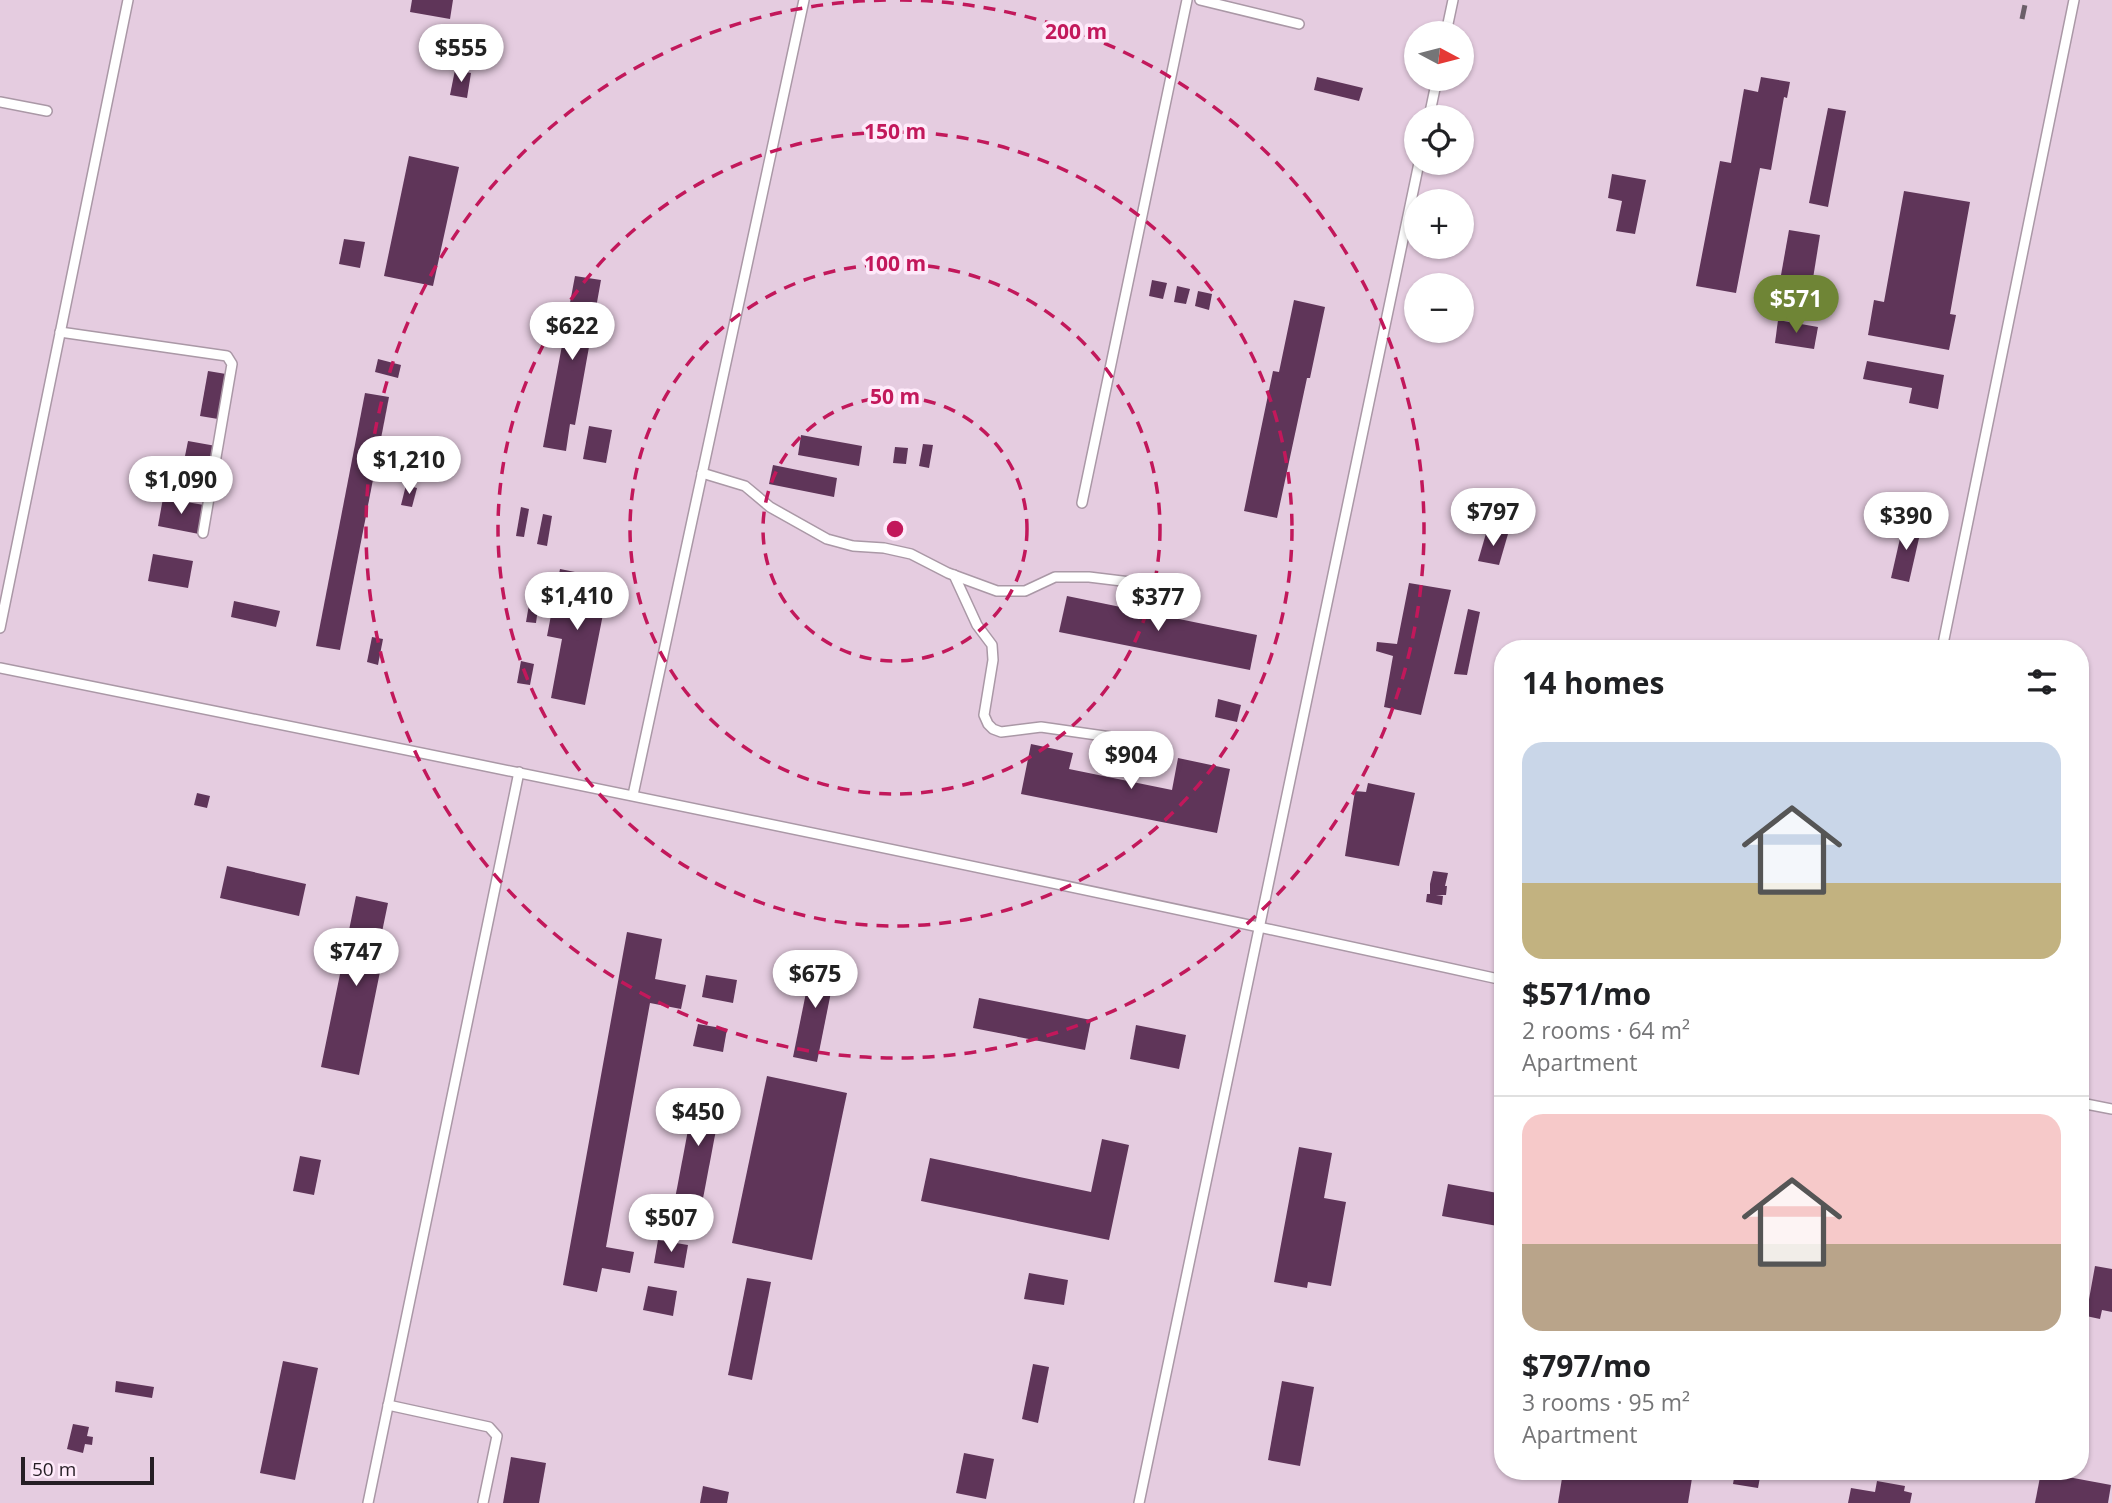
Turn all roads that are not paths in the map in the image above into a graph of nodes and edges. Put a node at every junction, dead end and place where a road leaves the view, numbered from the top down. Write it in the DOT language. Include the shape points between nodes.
graph roads {
  1 [pos="128,0"];
  2 [pos="804,0"];
  3 [pos="1187,0"];
  4 [pos="1200,0"];
  5 [pos="1453,0"];
  6 [pos="2074,0"];
  7 [pos="1449,21"];
  8 [pos="1299,24"];
  9 [pos="0,102"];
  10 [pos="47,111"];
  11 [pos="1416,175"];
  12 [pos="60,331"];
  13 [pos="702,473"];
  14 [pos="1082,503"];
  15 [pos="203,533"];
  16 [pos="954,575"];
  17 [pos="1188,589"];
  18 [pos="0,628"];
  19 [pos="1944,640"];
  20 [pos="0,668"];
  21 [pos="1118,738"];
  22 [pos="519,772"];
  23 [pos="634,795"];
  24 [pos="1259,926"];
  25 [pos="1494,978"];
  26 [pos="2089,1105"];
  27 [pos="2112,1109"];
  28 [pos="388,1405"];
  29 [pos="368,1503"];
  30 [pos="484,1503"];
  31 [pos="1139,1503"];
  1 -- 12 [label="lane"];
  2 -- 13 [label="lane"];
  3 -- 14 [label="lane"];
  4 -- 8 [label="lane"];
  5 -- 7 [label="lane"];
  6 -- 19 [label="lane"];
  9 -- 10 [label="lane"];
  11 -- 24 [label="lane"];
  12 -- 15 [label="lane" via="227,356 232,365"];
  12 -- 18 [label="lane"];
  13 -- 16 [label="lane" via="744,486 770,507 827,539 911,554"];
  13 -- 23 [label="lane"];
  16 -- 17 [label="lane" via="997,590 1025,591 1055,577"];
  16 -- 21 [label="lane" via="977,625 992,645 984,715 993,729 1041,727"];
  20 -- 22 [label="lane"];
  22 -- 23 [label="lane"];
  22 -- 28 [label="lane"];
  23 -- 24 [label="lane"];
  24 -- 25 [label="lane"];
  24 -- 31 [label="lane"];
  26 -- 27 [label="lane"];
  28 -- 29 [label="lane"];
  28 -- 30 [label="lane" via="489,1427 497,1436"];
}
